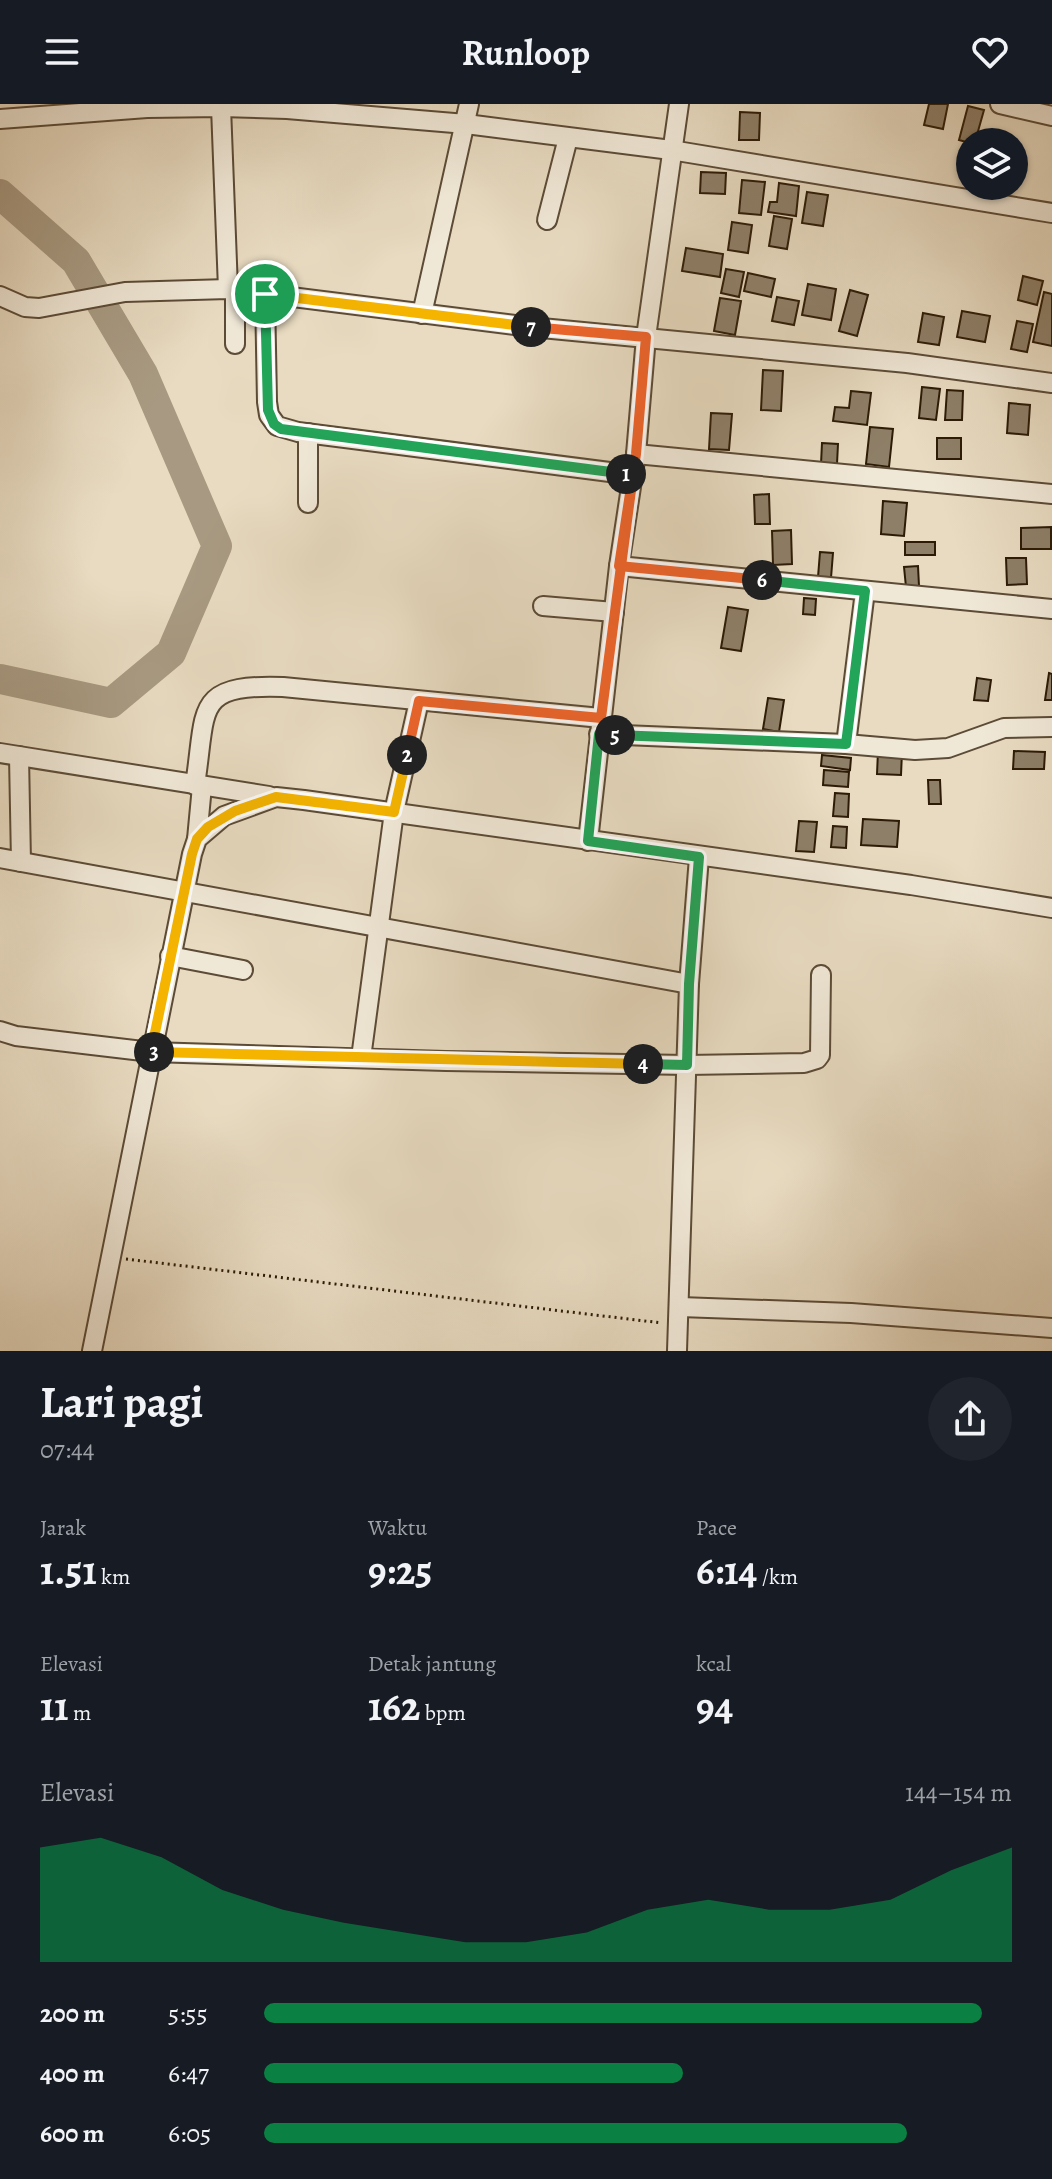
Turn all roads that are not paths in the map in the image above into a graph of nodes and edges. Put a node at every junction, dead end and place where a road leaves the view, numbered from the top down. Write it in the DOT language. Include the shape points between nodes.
graph roads {
  1 [pos="469,104"];
  2 [pos="679,104"];
  3 [pos="1000,104"];
  4 [pos="221,107"];
  5 [pos="1026,107"];
  6 [pos="1052,116"];
  7 [pos="0,119"];
  8 [pos="466,124"];
  9 [pos="568,138"];
  10 [pos="671,150"];
  11 [pos="1052,213"];
  12 [pos="547,220"];
  13 [pos="231,290"];
  14 [pos="265,294"];
  15 [pos="0,296"];
  16 [pos="422,314"];
  17 [pos="646,337"];
  18 [pos="235,344"];
  19 [pos="1052,383"];
  20 [pos="308,433"];
  21 [pos="636,454"];
  22 [pos="633,475"];
  23 [pos="1052,494"];
  24 [pos="308,503"];
  25 [pos="619,566"];
  26 [pos="865,591"];
  27 [pos="543,606"];
  28 [pos="1052,609"];
  29 [pos="614,612"];
  30 [pos="419,701"];
  31 [pos="600,726"];
  32 [pos="1052,727"];
  33 [pos="846,744"];
  34 [pos="0,753"];
  35 [pos="19,756"];
  36 [pos="198,786"];
  37 [pos="276,797"];
  38 [pos="394,812"];
  39 [pos="197,839"];
  40 [pos="588,841"];
  41 [pos="699,857"];
  42 [pos="0,858"];
  43 [pos="21,862"];
  44 [pos="183,892"];
  45 [pos="1052,908"];
  46 [pos="378,926"];
  47 [pos="170,956"];
  48 [pos="243,970"];
  49 [pos="821,975"];
  50 [pos="689,984"];
  51 [pos="0,1031"];
  52 [pos="151,1052"];
  53 [pos="361,1058"];
  54 [pos="687,1065"];
  55 [pos="679,1316"];
  56 [pos="1052,1328"];
  57 [pos="92,1351"];
  58 [pos="677,1351"];
  1 -- 8 [label="street"];
  2 -- 10 [label="street"];
  3 -- 5 [label="street"];
  4 -- 7 [label="street"];
  4 -- 8 [label="street"];
  4 -- 13 [label="street"];
  5 -- 6 [label="street"];
  8 -- 9 [label="street"];
  8 -- 16 [label="street"];
  9 -- 10 [label="street"];
  9 -- 12 [label="street"];
  10 -- 11 [label="street"];
  10 -- 17 [label="street"];
  13 -- 14 [label="street"];
  13 -- 15 [label="street" via="125,292 30,308"];
  13 -- 18 [label="street"];
  14 -- 16 [label="street"];
  14 -- 20 [label="street" via="269,415 281,429"];
  16 -- 17 [label="street"];
  17 -- 19 [label="street"];
  17 -- 21 [label="street"];
  20 -- 22 [label="street"];
  20 -- 24 [label="street"];
  21 -- 22 [label="street"];
  21 -- 23 [label="street"];
  22 -- 25 [label="street"];
  25 -- 26 [label="street"];
  25 -- 29 [label="street"];
  26 -- 28 [label="street"];
  26 -- 33 [label="street"];
  27 -- 29 [label="street"];
  29 -- 31 [label="street"];
  30 -- 31 [label="street"];
  30 -- 36 [label="street" via="283,687 225,691 208,708"];
  30 -- 38 [label="street"];
  31 -- 33 [label="street"];
  31 -- 40 [label="street"];
  32 -- 33 [label="street" via="1004,728 937,749"];
  34 -- 35 [label="street"];
  35 -- 36 [label="street"];
  35 -- 43 [label="street"];
  36 -- 37 [label="street"];
  36 -- 39 [label="street"];
  37 -- 38 [label="street"];
  37 -- 39 [label="street" via="224,816"];
  38 -- 40 [label="street"];
  38 -- 46 [label="street"];
  39 -- 44 [label="street"];
  40 -- 41 [label="street"];
  41 -- 45 [label="street"];
  41 -- 50 [label="street"];
  42 -- 43 [label="street"];
  43 -- 44 [label="street"];
  44 -- 46 [label="street"];
  44 -- 47 [label="street"];
  46 -- 50 [label="street"];
  46 -- 53 [label="street"];
  47 -- 48 [label="street"];
  47 -- 52 [label="street"];
  49 -- 54 [label="street" via="817,1059"];
  50 -- 54 [label="street"];
  51 -- 52 [label="street"];
  52 -- 53 [label="street"];
  52 -- 57 [label="street"];
  53 -- 54 [label="street"];
  54 -- 55 [label="street"];
  55 -- 56 [label="street" via="851,1313"];
  55 -- 58 [label="street"];
}
